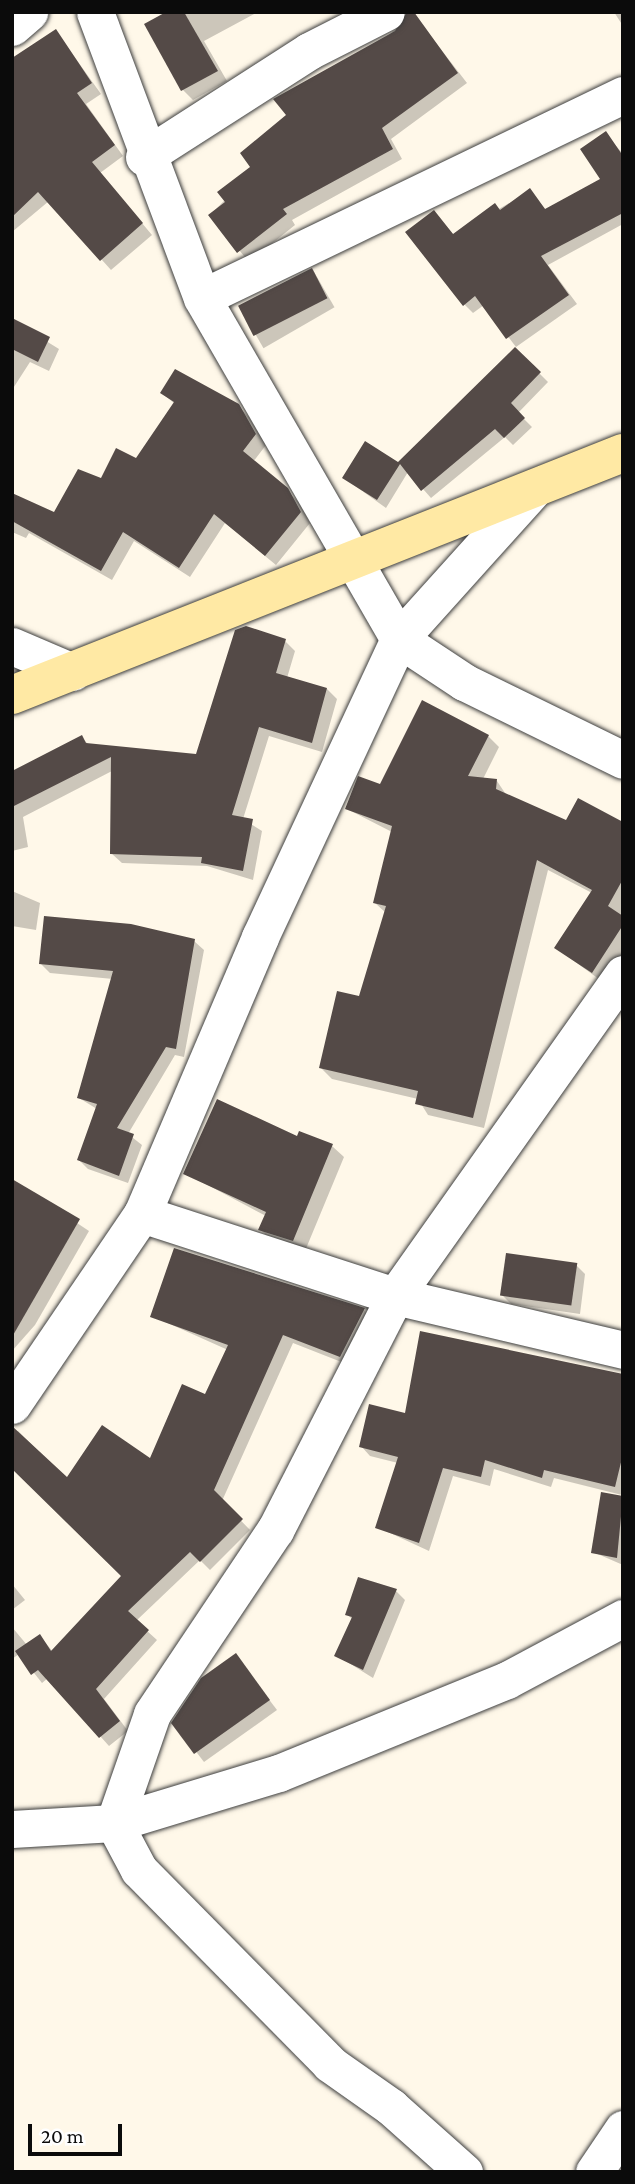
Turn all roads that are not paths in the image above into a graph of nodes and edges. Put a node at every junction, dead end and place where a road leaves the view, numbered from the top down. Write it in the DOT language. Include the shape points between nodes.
graph roads {
  1 [pos="29,12"];
  2 [pos="95,12"];
  3 [pos="386,12"];
  4 [pos="12,27"];
  5 [pos="623,95"];
  6 [pos="144,157"];
  7 [pos="202,298"];
  8 [pos="623,453"];
  9 [pos="535,488"];
  10 [pos="354,558"];
  11 [pos="399,639"];
  12 [pos="12,646"];
  13 [pos="73,671"];
  14 [pos="12,695"];
  15 [pos="623,760"];
  16 [pos="623,974"];
  17 [pos="142,1214"];
  18 [pos="395,1296"];
  19 [pos="623,1350"];
  20 [pos="12,1405"];
  21 [pos="623,1618"];
  22 [pos="114,1823"];
  23 [pos="12,1829"];
  24 [pos="623,2129"];
  25 [pos="464,2172"];
  26 [pos="594,2172"];
  1 -- 4 [label="street"];
  2 -- 6 [label="street"];
  3 -- 6 [label="street" via="309,51"];
  5 -- 7 [label="street"];
  6 -- 7 [label="street"];
  7 -- 10 [label="street"];
  8 -- 9 [label="main road"];
  9 -- 10 [label="main road"];
  9 -- 11 [label="street"];
  10 -- 11 [label="street"];
  10 -- 13 [label="main road"];
  11 -- 15 [label="street" via="464,682"];
  11 -- 17 [label="street" via="260,937"];
  12 -- 13 [label="street"];
  13 -- 14 [label="main road"];
  16 -- 18 [label="street"];
  17 -- 18 [label="street"];
  17 -- 20 [label="street"];
  18 -- 19 [label="street"];
  18 -- 22 [label="street" via="275,1530 152,1714"];
  21 -- 22 [label="street" via="507,1680 279,1773"];
  22 -- 23 [label="street"];
  22 -- 25 [label="street" via="139,1870 330,2064 391,2107"];
  24 -- 26 [label="street"];
}
